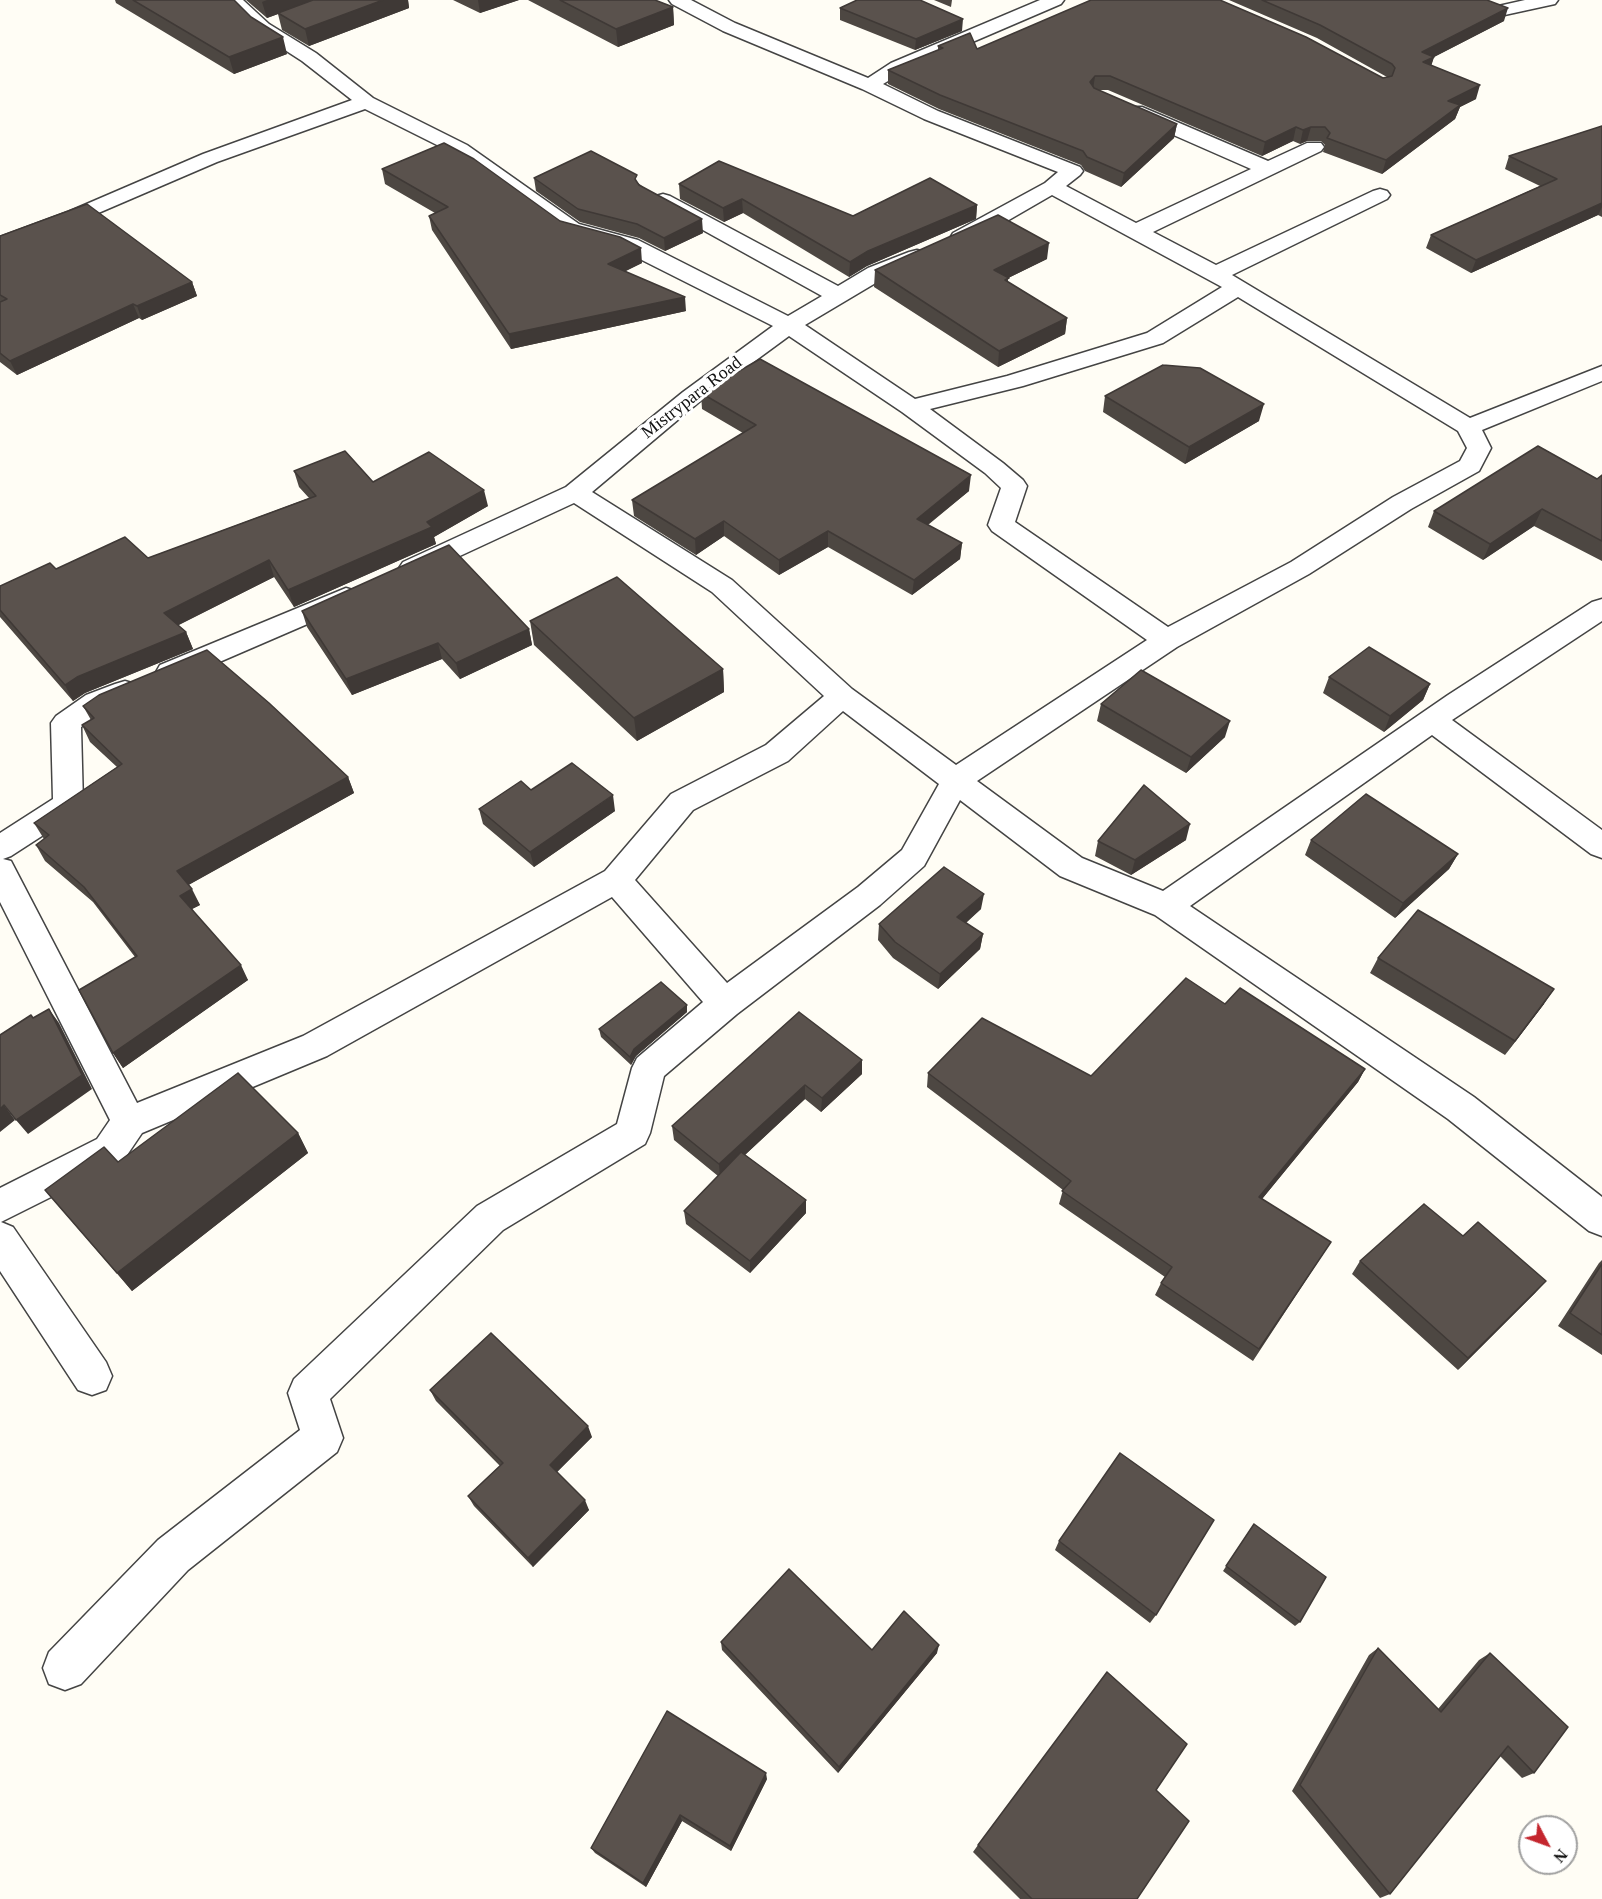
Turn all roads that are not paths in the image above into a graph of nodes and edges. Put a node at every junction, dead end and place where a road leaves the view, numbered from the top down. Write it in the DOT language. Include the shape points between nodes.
graph roads {
  1 [pos="233,0"];
  2 [pos="681,0"];
  3 [pos="1055,0"];
  4 [pos="1550,0"];
  5 [pos="1500,11"];
  6 [pos="285,20"];
  7 [pos="263,28"];
  8 [pos="869,85"];
  9 [pos="366,102"];
  10 [pos="1121,105"];
  11 [pos="1314,147"];
  12 [pos="1268,169"];
  13 [pos="1052,187"];
  14 [pos="648,192"];
  15 [pos="1380,195"];
  16 [pos="1135,232"];
  17 [pos="0,244"];
  18 [pos="1227,280"];
  19 [pos="838,296"];
  20 [pos="789,325"];
  21 [pos="1602,373"];
  22 [pos="911,407"];
  23 [pos="1468,427"];
  24 [pos="575,493"];
  25 [pos="394,576"];
  26 [pos="362,590"];
  27 [pos="1602,608"];
  28 [pos="1167,640"];
  29 [pos="842,696"];
  30 [pos="1434,721"];
  31 [pos="956,780"];
  32 [pos="1602,846"];
  33 [pos="0,848"];
  34 [pos="0,870"];
  35 [pos="616,880"];
  36 [pos="1166,906"];
  37 [pos="725,1004"];
  38 [pos="129,1122"];
  39 [pos="0,1206"];
  40 [pos="1602,1219"];
  41 [pos="0,1239"];
  42 [pos="92,1376"];
  43 [pos="65,1668"];
  1 -- 7 [label="street"];
  2 -- 8 [label="street" via="748,35"];
  3 -- 8 [label="street" via="973,26"];
  4 -- 5 [label="street"];
  6 -- 7 [label="street"];
  7 -- 9 [label="street" via="309,57"];
  8 -- 13 [label="street, Mistrypara Road" via="931,115 1073,171"];
  9 -- 17 [label="street" via="210,158"];
  9 -- 20 [label="street" via="460,149 571,229 630,245"];
  10 -- 12 [label="street"];
  11 -- 12 [label="street"];
  12 -- 16 [label="street"];
  13 -- 16 [label="street"];
  13 -- 19 [label="street, Mistrypara Road" via="974,232 876,273"];
  14 -- 19 [label="street"];
  15 -- 18 [label="street"];
  16 -- 18 [label="street"];
  18 -- 22 [label="street" via="1155,338 1015,381"];
  18 -- 23 [label="street"];
  19 -- 20 [label="street, Mistrypara Road"];
  20 -- 22 [label="street"];
  20 -- 24 [label="street, Mistrypara Road" via="691,397"];
  21 -- 23 [label="street"];
  22 -- 28 [label="street" via="1014,486 1001,525"];
  23 -- 28 [label="street" via="1479,448 1470,466 1402,503 1300,568"];
  24 -- 25 [label="street, Mistrypara Road"];
  24 -- 29 [label="street" via="722,586"];
  26 -- 33 [label="street" via="96,702 66,723 68,804"];
  27 -- 30 [label="street"];
  28 -- 31 [label="street"];
  29 -- 31 [label="street"];
  29 -- 35 [label="street" via="777,753 682,802"];
  30 -- 32 [label="street"];
  30 -- 36 [label="street"];
  31 -- 36 [label="street" via="1071,867"];
  31 -- 37 [label="street" via="913,858 869,896"];
  34 -- 38 [label="street"];
  35 -- 37 [label="street"];
  35 -- 38 [label="street" via="315,1046"];
  36 -- 40 [label="street" via="1461,1108"];
  37 -- 43 [label="street" via="649,1068 632,1133 490,1218 308,1393 323,1438 173,1555"];
  38 -- 39 [label="street" via="110,1150"];
  41 -- 42 [label="street"];
}
